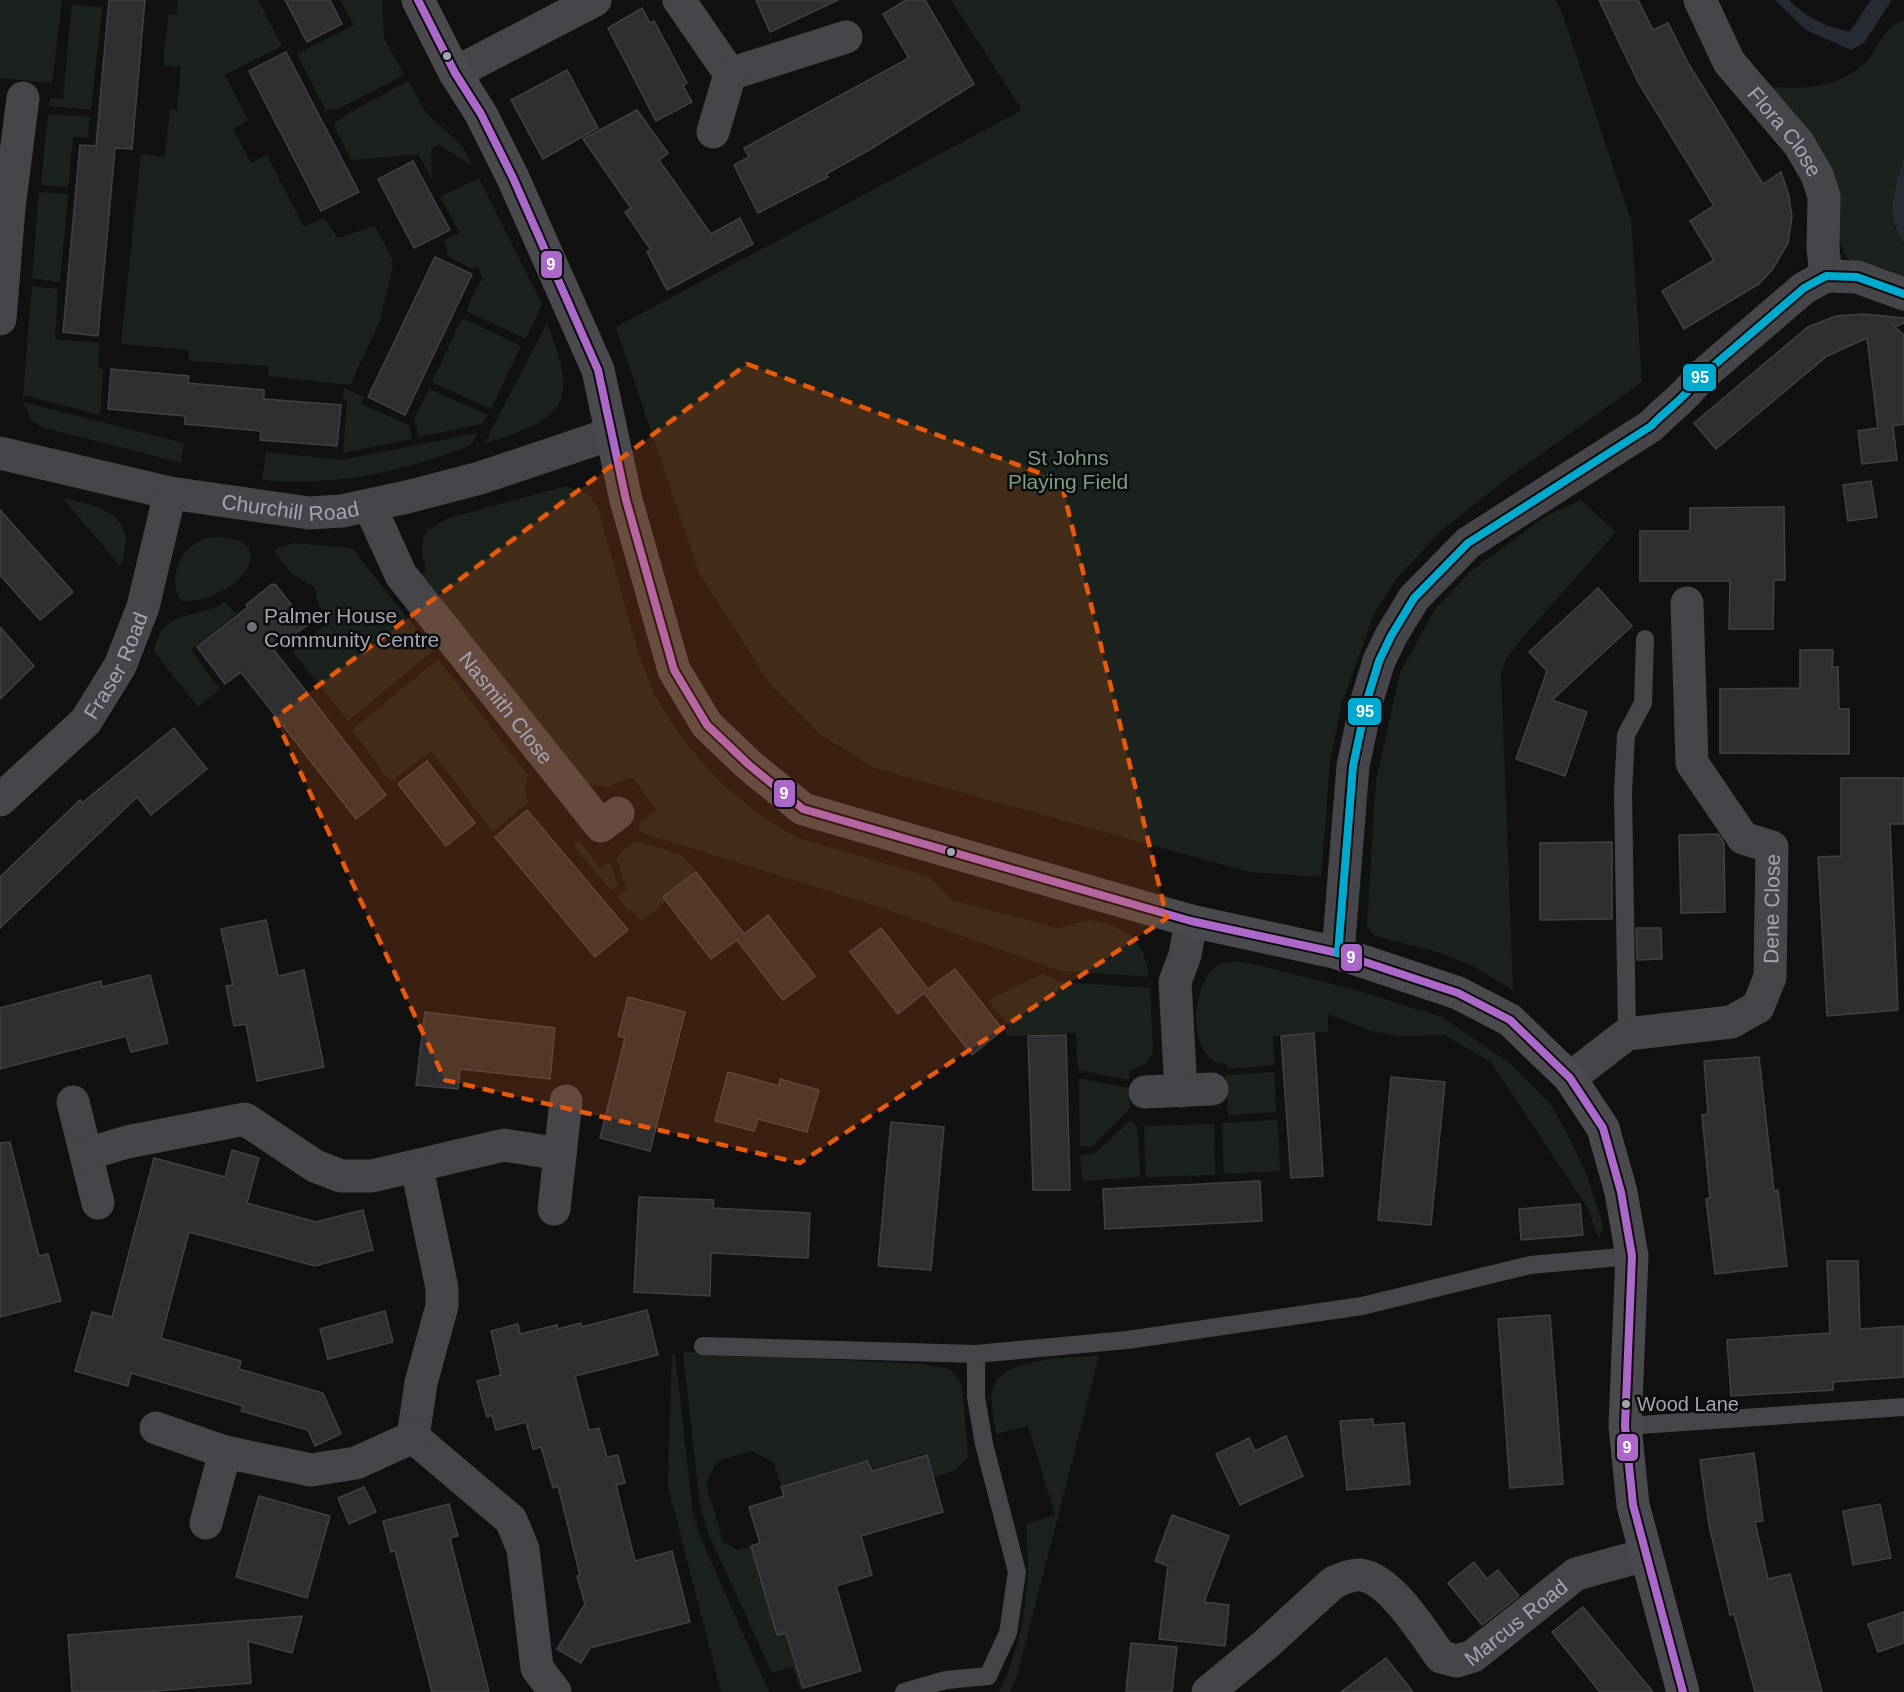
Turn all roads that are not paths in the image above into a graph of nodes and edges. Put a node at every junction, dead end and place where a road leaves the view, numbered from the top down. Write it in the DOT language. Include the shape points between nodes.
graph roads {
  1 [pos="418,0"];
  2 [pos="595,0"];
  3 [pos="679,0"];
  4 [pos="1700,0"];
  5 [pos="846,37"];
  6 [pos="455,73"];
  7 [pos="730,74"];
  8 [pos="23,98"];
  9 [pos="713,132"];
  10 [pos="4,208"];
  11 [pos="1826,276"];
  12 [pos="1904,294"];
  13 [pos="0,320"];
  14 [pos="611,434"];
  15 [pos="0,453"];
  16 [pos="170,493"];
  17 [pos="370,507"];
  18 [pos="1687,603"];
  19 [pos="1645,639"];
  20 [pos="0,800"];
  21 [pos="618,813"];
  22 [pos="1191,921"];
  23 [pos="1338,953"];
  24 [pos="1627,1034"];
  25 [pos="1570,1078"];
  26 [pos="1146,1092"];
  27 [pos="566,1101"];
  28 [pos="73,1102"];
  29 [pos="87,1154"];
  30 [pos="560,1154"];
  31 [pos="417,1168"];
  32 [pos="98,1203"];
  33 [pos="554,1209"];
  34 [pos="1632,1256"];
  35 [pos="703,1346"];
  36 [pos="976,1354"];
  37 [pos="1904,1407"];
  38 [pos="1625,1426"];
  39 [pos="156,1428"];
  40 [pos="413,1437"];
  41 [pos="225,1452"];
  42 [pos="206,1523"];
  43 [pos="1646,1555"];
  44 [pos="555,1692"];
  45 [pos="904,1692"];
  46 [pos="1208,1692"];
  47 [pos="1683,1692"];
  1 -- 6 [label="street"];
  2 -- 6 [label="street"];
  3 -- 7 [label="street"];
  4 -- 11 [label="street, Flora Close" via="1729,62 1799,144 1817,175 1824,196"];
  5 -- 7 [label="street"];
  6 -- 14 [label="street" via="513,178 597,370"];
  7 -- 9 [label="street"];
  8 -- 10 [label="street"];
  10 -- 13 [label="street"];
  11 -- 12 [label="street" via="1857,277"];
  11 -- 23 [label="street" via="1804,288 1698,379 1687,395 1651,426 1468,543 1414,597 1378,661 1364,711 1353,766"];
  14 -- 17 [label="street, Churchill Road" via="480,478"];
  14 -- 22 [label="street" via="674,670 707,725 749,765 804,809"];
  15 -- 16 [label="street, Churchill Road"];
  16 -- 17 [label="street, Churchill Road" via="309,513"];
  16 -- 20 [label="street, Fraser Road" via="142,607 120,666 86,722"];
  17 -- 21 [label="street, Nasmith Close" via="401,575 601,826"];
  18 -- 24 [label="street, Dene Close" via="1692,763 1743,838 1772,847 1770,977 1758,1007 1731,1022"];
  19 -- 24 [label="lane" via="1643,703 1626,735 1623,792"];
  22 -- 23 [label="street"];
  22 -- 26 [label="street" via="1175,982 1196,1090"];
  23 -- 25 [label="street" via="1458,993 1510,1020"];
  24 -- 25 [label="street"];
  25 -- 34 [label="street" via="1604,1128"];
  27 -- 30 [label="street"];
  28 -- 29 [label="street"];
  29 -- 31 [label="street" via="127,1142 245,1119 315,1166 341,1176 372,1176"];
  29 -- 32 [label="street"];
  30 -- 31 [label="street" via="504,1145"];
  30 -- 33 [label="street"];
  31 -- 40 [label="street" via="442,1288 442,1306 421,1383"];
  34 -- 36 [label="lane" via="1530,1265 1362,1306 1127,1340"];
  34 -- 38 [label="street"];
  35 -- 36 [label="lane"];
  36 -- 45 [label="lane" via="976,1397 984,1444 1017,1572 1008,1633 988,1676 946,1680"];
  37 -- 38 [label="lane"];
  38 -- 43 [label="street" via="1633,1505"];
  39 -- 41 [label="street"];
  40 -- 41 [label="street" via="356,1463 311,1470"];
  40 -- 44 [label="street" via="511,1520 523,1549 537,1668"];
  41 -- 42 [label="street"];
  43 -- 46 [label="street, Marcus Road" via="1576,1574 1473,1656 1457,1661 1441,1657 1397,1599 1379,1583 1361,1575 1347,1577 1335,1582"];
  43 -- 47 [label="street"];
}
